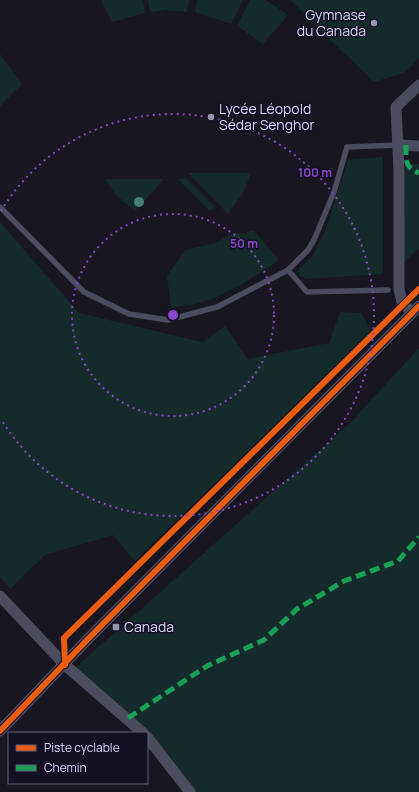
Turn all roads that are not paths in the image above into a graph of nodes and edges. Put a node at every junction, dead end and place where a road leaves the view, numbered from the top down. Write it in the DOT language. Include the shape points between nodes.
graph roads {
  1 [pos="419,85"];
  2 [pos="398,145"];
  3 [pos="419,146"];
  4 [pos="0,207"];
  5 [pos="288,270"];
  6 [pos="388,290"];
  7 [pos="416,310"];
  8 [pos="0,596"];
  9 [pos="65,665"];
  10 [pos="0,731"];
  11 [pos="142,732"];
  12 [pos="148,738"];
  13 [pos="190,792"];
  1 -- 2 [label="street" via="396,107"];
  2 -- 3 [label="street"];
  2 -- 5 [label="lane" via="347,147 334,192 314,240 308,250"];
  2 -- 7 [label="street" via="400,289 402,302"];
  4 -- 5 [label="lane" via="84,292 129,314 168,320 217,307"];
  5 -- 6 [label="lane" via="306,292"];
  7 -- 9 [label="street"];
  8 -- 9 [label="street"];
  9 -- 10 [label="street"];
  9 -- 11 [label="street"];
  12 -- 13 [label="street"];
}
